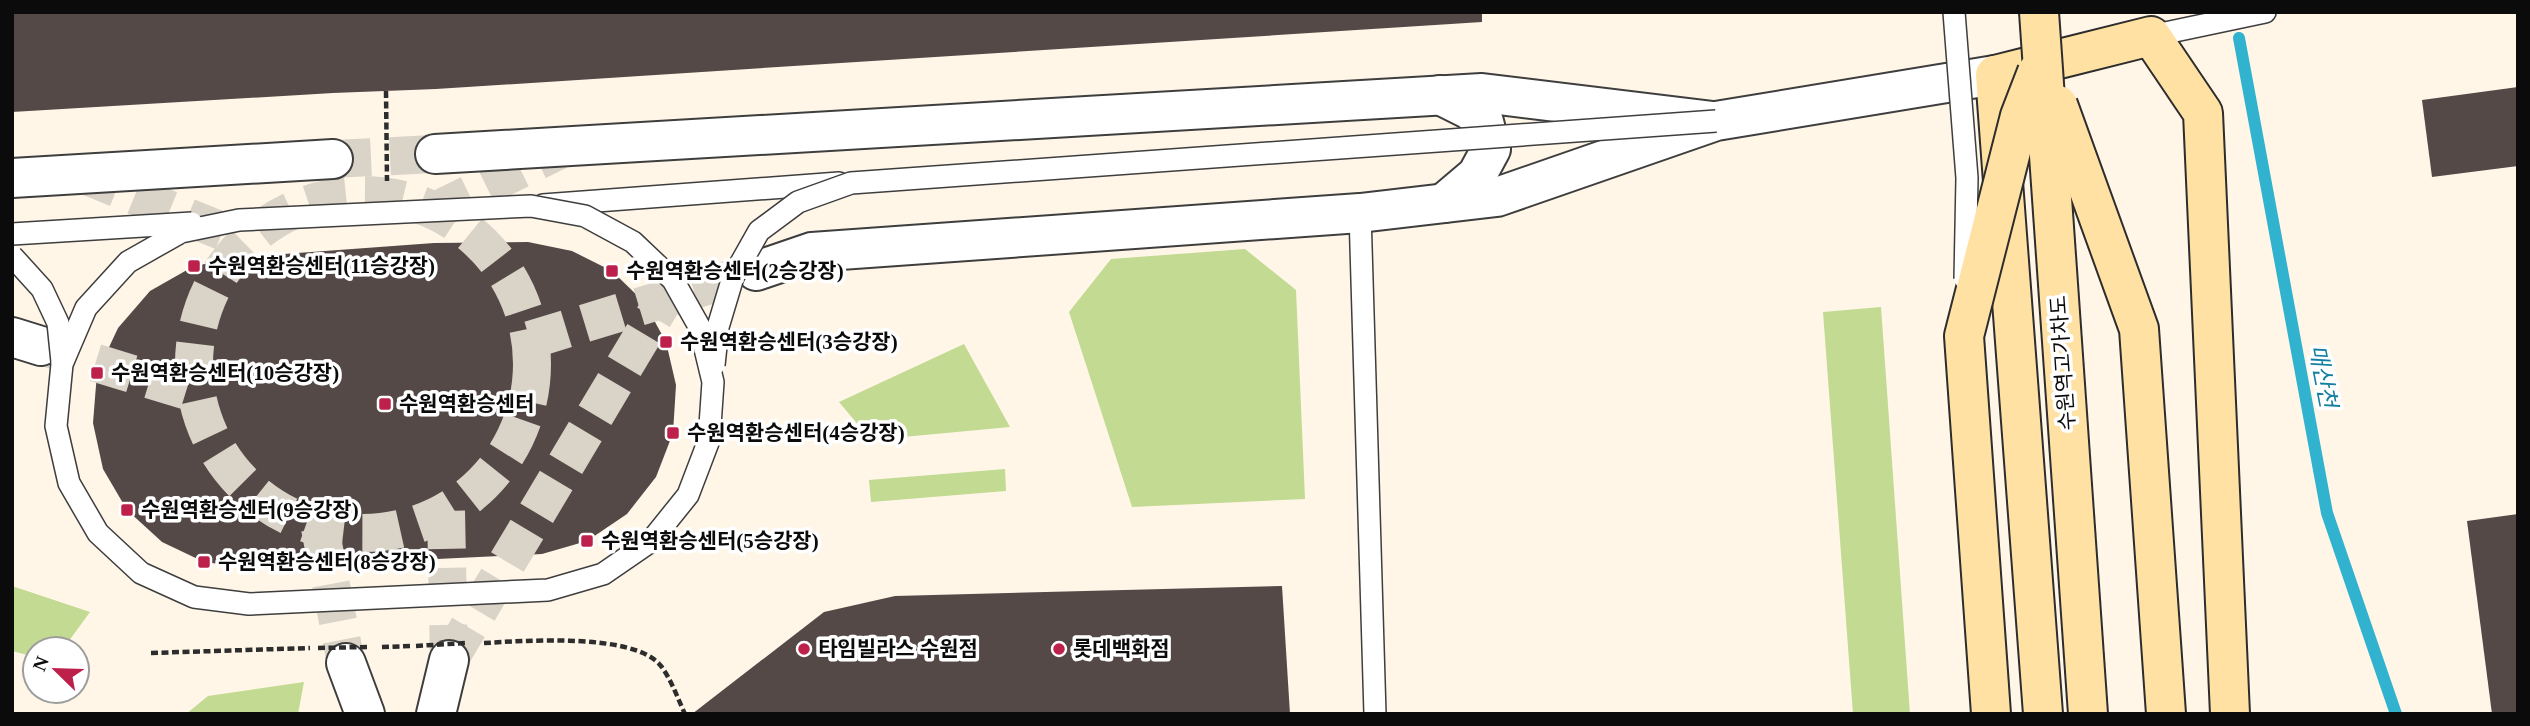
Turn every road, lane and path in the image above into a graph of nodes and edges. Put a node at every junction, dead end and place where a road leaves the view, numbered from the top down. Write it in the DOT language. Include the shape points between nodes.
graph roads {
  1 [pos="1954,12"];
  2 [pos="2039,12"];
  3 [pos="2265,12"];
  4 [pos="2151,36"];
  5 [pos="2042,60"];
  6 [pos="1995,75"];
  7 [pos="386,91"];
  8 [pos="1440,95"];
  9 [pos="1716,121"];
  10 [pos="435,154"];
  11 [pos="333,159"];
  12 [pos="12,178"];
  13 [pos="851,183"];
  14 [pos="1444,203"];
  15 [pos="531,206"];
  16 [pos="387,213"];
  17 [pos="1360,213"];
  18 [pos="239,220"];
  19 [pos="12,234"];
  20 [pos="12,256"];
  21 [pos="756,271"];
  22 [pos="1964,336"];
  23 [pos="38,349"];
  24 [pos="713,382"];
  25 [pos="151,653"];
  26 [pos="433,653"];
  27 [pos="357,655"];
  28 [pos="365,714"];
  29 [pos="436,714"];
  30 [pos="685,714"];
  31 [pos="1375,714"];
  32 [pos="1991,714"];
  33 [pos="2043,714"];
  34 [pos="2088,714"];
  35 [pos="2166,714"];
  36 [pos="2230,714"];
  1 -- 22 [label="lane, bridge" via="1967,178"];
  2 -- 5 [label="main road, 수원역고가차도, bridge"];
  3 -- 4 [label="lane"];
  4 -- 6 [label="main road"];
  4 -- 36 [label="main road" via="2203,113"];
  5 -- 22 [label="main road, bridge" via="2020,116"];
  5 -- 34 [label="main road, 수원역고가차도, bridge"];
  5 -- 35 [label="main road, bridge" via="2139,329"];
  6 -- 9 [label="street"];
  6 -- 33 [label="main road"];
  7 -- 16 [label="path, bridge"];
  8 -- 9 [label="street" via="1482,93"];
  8 -- 10 [label="street"];
  8 -- 14 [label="street" via="1484,121 1491,149 1477,175"];
  9 -- 13 [label="lane, bridge"];
  9 -- 14 [label="street" via="1497,197"];
  11 -- 12 [label="street"];
  13 -- 15 [label="lane, bridge"];
  13 -- 24 [label="lane, bridge" via="798,202 759,231 733,277 718,327"];
  14 -- 17 [label="street"];
  15 -- 16 [label="lane, bridge"];
  15 -- 24 [label="lane, bridge" via="584,216 609,229 633,242 673,280 700,328"];
  16 -- 18 [label="lane, bridge"];
  17 -- 21 [label="street" via="811,252"];
  17 -- 31 [label="lane"];
  18 -- 19 [label="lane, bridge"];
  18 -- 23 [label="lane, bridge" via="181,232 128,262 86,308"];
  20 -- 23 [label="lane, bridge" via="42,289 58,323"];
  22 -- 32 [label="main road, bridge"];
  23 -- 24 [label="lane, bridge" via="69,483 98,533 141,573 194,597 249,604 548,590 603,574 651,541 688,495 709,440"];
  25 -- 27 [label="path, bridge"];
  26 -- 29 [label="street"];
  26 -- 30 [label="path, bridge" via="555,640 614,645 640,652 660,665"];
  27 -- 28 [label="street"];
}
